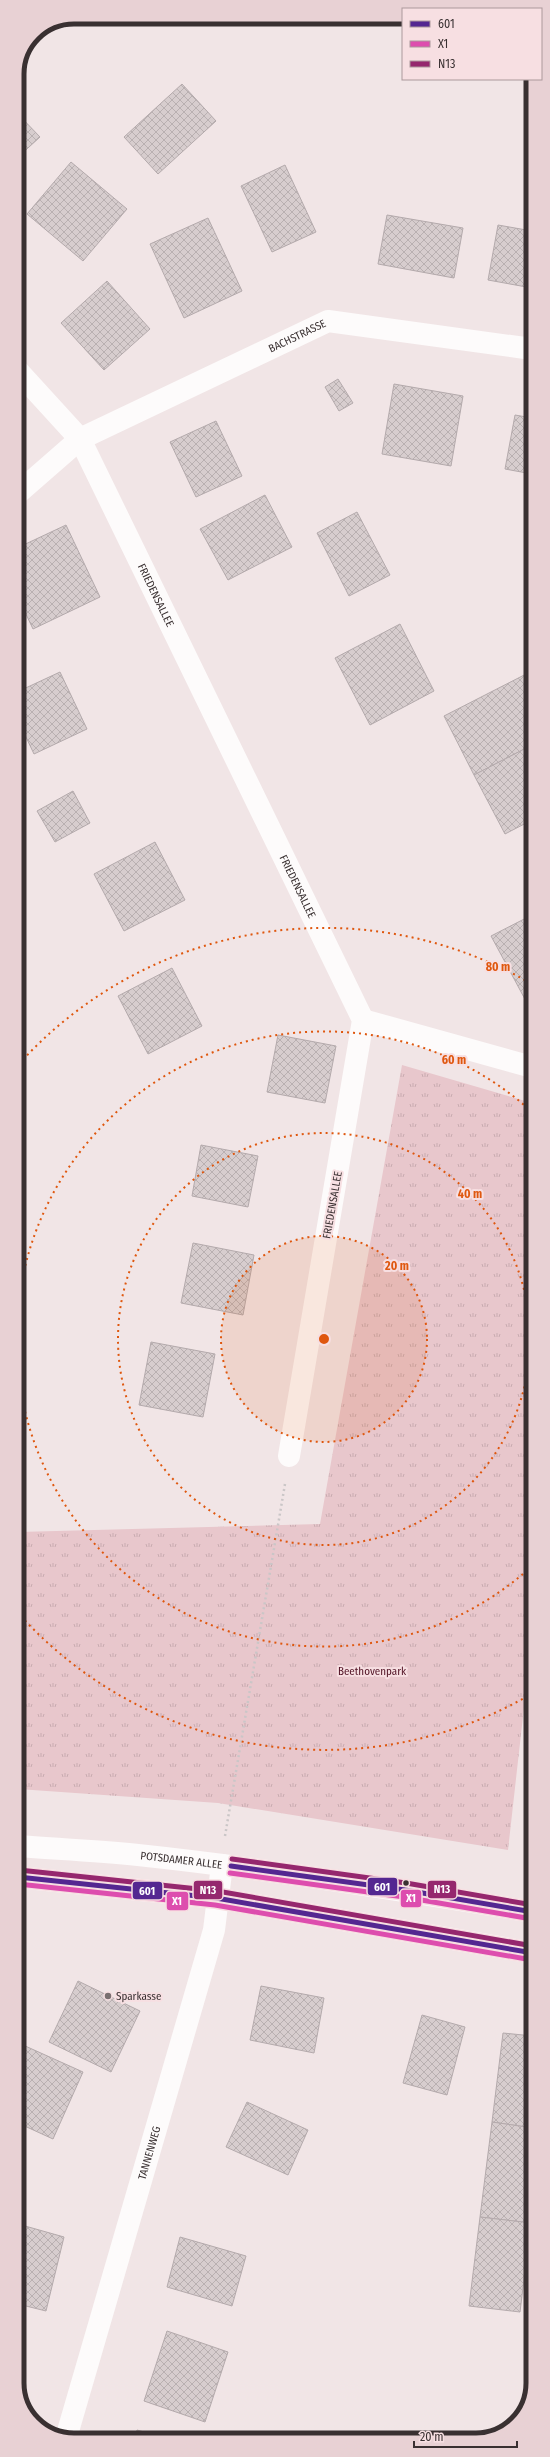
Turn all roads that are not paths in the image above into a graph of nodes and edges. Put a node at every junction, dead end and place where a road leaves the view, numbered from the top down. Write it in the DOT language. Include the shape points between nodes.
graph roads {
  1 [pos="526,347"];
  2 [pos="24,378"];
  3 [pos="80,439"];
  4 [pos="24,488"];
  5 [pos="364,1020"];
  6 [pos="526,1065"];
  7 [pos="289,1456"];
  8 [pos="24,1846"];
  9 [pos="222,1865"];
  10 [pos="24,1878"];
  11 [pos="216,1898"];
  12 [pos="526,1911"];
  13 [pos="526,1952"];
  14 [pos="68,2433"];
  1 -- 3 [label="street, BACHSTRASSE" via="328,321"];
  2 -- 3 [label="street, FRIEDENSALLEE"];
  3 -- 4 [label="street, BACHSTRASSE"];
  3 -- 5 [label="street, FRIEDENSALLEE"];
  5 -- 6 [label="street"];
  5 -- 7 [label="street, FRIEDENSALLEE"];
  8 -- 9 [label="street, POTSDAMER ALLEE"];
  9 -- 11 [label="street, TANNENWEG"];
  9 -- 12 [label="street, POTSDAMER ALLEE" via="405,1890"];
  10 -- 11 [label="street"];
  11 -- 13 [label="street"];
  11 -- 14 [label="street, TANNENWEG" via="214,1930"];
}
